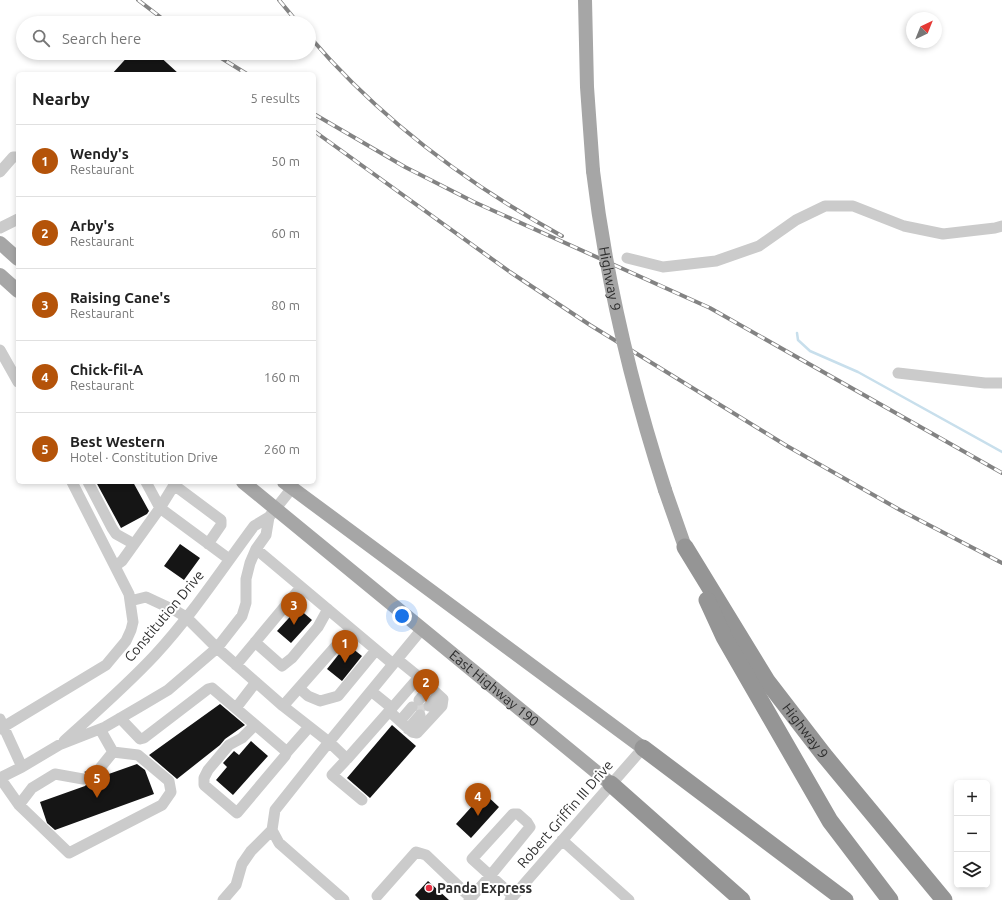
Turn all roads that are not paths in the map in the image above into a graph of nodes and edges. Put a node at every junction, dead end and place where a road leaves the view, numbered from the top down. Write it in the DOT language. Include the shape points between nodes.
graph roads {
  1 [pos="585,0"];
  2 [pos="16,157"];
  3 [pos="0,172"];
  4 [pos="16,220"];
  5 [pos="1002,226"];
  6 [pos="0,228"];
  7 [pos="0,243"];
  8 [pos="16,254"];
  9 [pos="627,258"];
  10 [pos="2,280"];
  11 [pos="16,290"];
  12 [pos="0,350"];
  13 [pos="898,373"];
  14 [pos="16,378"];
  15 [pos="1002,383"];
  16 [pos="73,484"];
  17 [pos="89,484"];
  18 [pos="147,484"];
  19 [pos="174,484"];
  20 [pos="176,484"];
  21 [pos="244,484"];
  22 [pos="288,485"];
  23 [pos="160,508"];
  24 [pos="272,513"];
  25 [pos="134,544"];
  26 [pos="208,544"];
  27 [pos="685,547"];
  28 [pos="256,549"];
  29 [pos="229,559"];
  30 [pos="116,566"];
  31 [pos="301,587"];
  32 [pos="130,601"];
  33 [pos="328,609"];
  34 [pos="186,617"];
  35 [pos="351,629"];
  36 [pos="422,629"];
  37 [pos="255,642"];
  38 [pos="217,648"];
  39 [pos="376,650"];
  40 [pos="396,662"];
  41 [pos="236,665"];
  42 [pos="418,677"];
  43 [pos="256,682"];
  44 [pos="299,688"];
  45 [pos="371,691"];
  46 [pos="434,691"];
  47 [pos="283,706"];
  48 [pos="236,708"];
  49 [pos="390,710"];
  50 [pos="120,718"];
  51 [pos="1,725"];
  52 [pos="255,725"];
  53 [pos="404,725"];
  54 [pos="309,727"];
  55 [pos="100,729"];
  56 [pos="328,742"];
  57 [pos="59,745"];
  58 [pos="643,748"];
  59 [pos="112,752"];
  60 [pos="287,752"];
  61 [pos="346,759"];
  62 [pos="22,767"];
  63 [pos="96,773"];
  64 [pos="0,778"];
  65 [pos="83,779"];
  66 [pos="611,784"];
  67 [pos="362,800"];
  68 [pos="19,805"];
  69 [pos="272,830"];
  70 [pos="562,840"];
  71 [pos="490,876"];
  72 [pos="512,898"];
  73 [pos="739,898"];
  74 [pos="378,899"];
  75 [pos="470,899"];
  76 [pos="223,900"];
  77 [pos="344,900"];
  78 [pos="629,900"];
  79 [pos="845,900"];
  80 [pos="890,900"];
  81 [pos="944,900"];
  1 -- 27 [label="main road, Highway 9, bridge" via="587,87 593,171 612,294 635,392 664,490"];
  2 -- 3 [label="street" via="13,157"];
  4 -- 6 [label="street"];
  5 -- 9 [label="street" via="943,234 904,226 853,206 825,206 796,220 759,246 716,261 663,267"];
  7 -- 8 [label="main road"];
  10 -- 11 [label="main road"];
  12 -- 14 [label="street"];
  13 -- 15 [label="street"];
  16 -- 30 [label="street"];
  17 -- 25 [label="street" via="116,534"];
  18 -- 23 [label="street"];
  19 -- 23 [label="street"];
  20 -- 26 [label="street" via="222,520 221,526"];
  21 -- 24 [label="main road, East Highway 190"];
  22 -- 24 [label="street, Constitution Drive"];
  22 -- 58 [label="main road"];
  23 -- 25 [label="street"];
  23 -- 26 [label="street"];
  24 -- 28 [label="street, Constitution Drive" via="266,535"];
  24 -- 29 [label="street, Constitution Drive" via="254,526"];
  24 -- 36 [label="main road, East Highway 190"];
  25 -- 30 [label="street"];
  26 -- 29 [label="street"];
  27 -- 80 [label="highway, Highway 9" via="724,637 830,821"];
  27 -- 81 [label="highway, Highway 9" via="767,681"];
  28 -- 31 [label="street"];
  28 -- 38 [label="street, Constitution Drive" via="246,579 246,602 242,616"];
  29 -- 34 [label="street, Constitution Drive"];
  30 -- 32 [label="street"];
  31 -- 33 [label="street"];
  31 -- 37 [label="street"];
  32 -- 34 [label="street" via="146,597"];
  32 -- 51 [label="street" via="133,622 129,635 106,664"];
  33 -- 35 [label="street"];
  33 -- 37 [label="street" via="318,627 282,666"];
  34 -- 38 [label="street"];
  34 -- 57 [label="street, Constitution Drive" via="146,664"];
  35 -- 39 [label="street"];
  35 -- 44 [label="street"];
  36 -- 40 [label="street"];
  36 -- 66 [label="main road, East Highway 190"];
  37 -- 41 [label="street"];
  38 -- 41 [label="street"];
  38 -- 50 [label="street, Constitution Drive" via="168,690"];
  39 -- 40 [label="street"];
  39 -- 44 [label="street" via="338,696 320,701 308,696"];
  40 -- 42 [label="street"];
  40 -- 45 [label="street"];
  41 -- 43 [label="street"];
  42 -- 46 [label="street"];
  42 -- 49 [label="street"];
  43 -- 47 [label="street"];
  43 -- 48 [label="street"];
  44 -- 47 [label="street"];
  45 -- 49 [label="street"];
  45 -- 56 [label="street"];
  46 -- 53 [label="street"];
  46 -- 53 [label="street" via="443,699 442,706 418,733 412,732"];
  47 -- 54 [label="street"];
  48 -- 50 [label="street" via="212,688 208,689 144,738 135,734"];
  48 -- 52 [label="street"];
  49 -- 53 [label="street"];
  49 -- 61 [label="street"];
  50 -- 55 [label="street, Constitution Drive"];
  51 -- 62 [label="street"];
  52 -- 60 [label="street"];
  52 -- 60 [label="street" via="229,746 204,778 204,785 234,811 237,813"];
  54 -- 56 [label="street"];
  54 -- 60 [label="street"];
  55 -- 57 [label="street, Constitution Drive"];
  55 -- 59 [label="street"];
  56 -- 61 [label="street"];
  56 -- 69 [label="street" via="275,810"];
  57 -- 62 [label="street, Constitution Drive"];
  58 -- 66 [label="street, Robert Griffin III Drive"];
  58 -- 79 [label="highway"];
  59 -- 63 [label="street"];
  59 -- 68 [label="street" via="138,755 169,781 171,792 162,805 69,853"];
  61 -- 67 [label="street" via="332,775"];
  62 -- 64 [label="street, Constitution Drive"];
  64 -- 68 [label="street"];
  65 -- 68 [label="street" via="54,774 32,788"];
  66 -- 70 [label="street, Robert Griffin III Drive"];
  66 -- 73 [label="highway, East Highway 190"];
  69 -- 76 [label="street" via="242,864 236,885"];
  69 -- 77 [label="street" via="279,843"];
  70 -- 72 [label="street, Robert Griffin III Drive"];
  70 -- 78 [label="street"];
  71 -- 71 [label="street" via="472,859 513,814 518,814 530,827"];
  71 -- 72 [label="street"];
  71 -- 75 [label="street"];
  74 -- 75 [label="street" via="416,852 426,855"];
}
